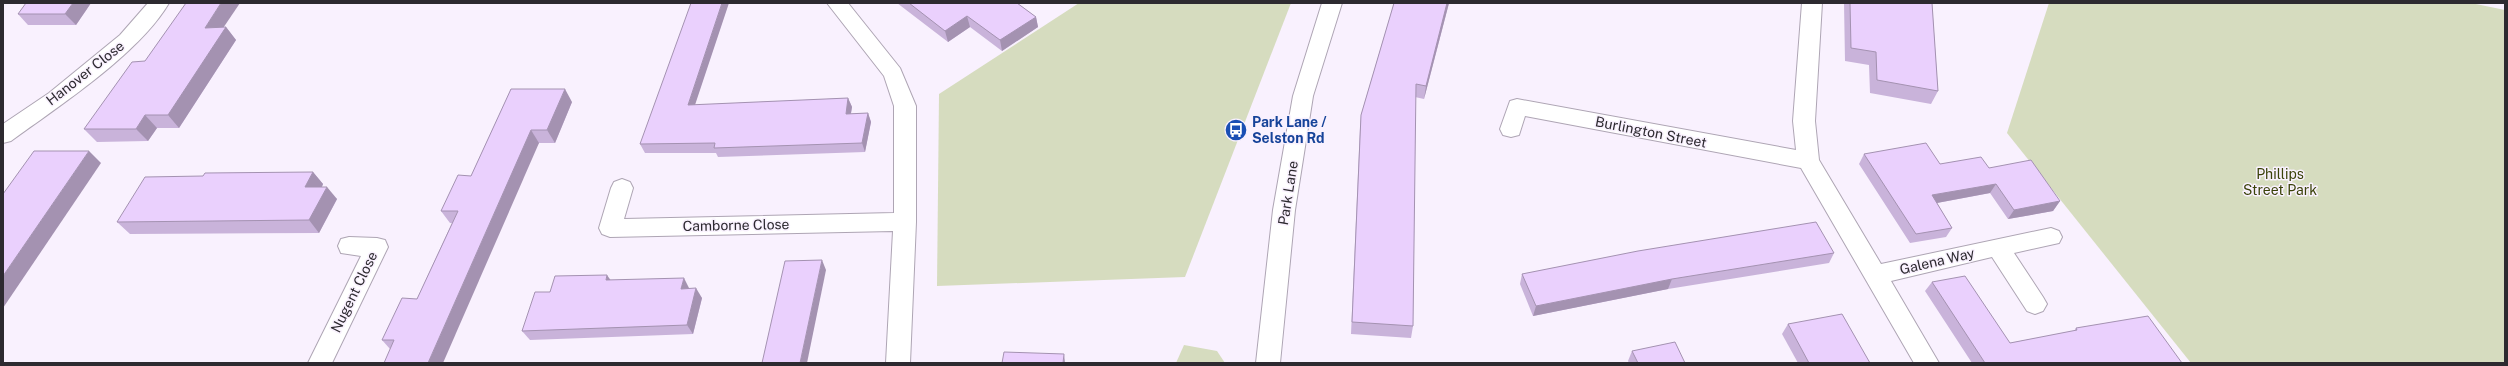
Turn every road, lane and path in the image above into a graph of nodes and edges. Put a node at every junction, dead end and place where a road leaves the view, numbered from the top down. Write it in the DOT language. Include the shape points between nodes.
graph roads {
  1 [pos="159,3"];
  2 [pos="837,3"];
  3 [pos="1332,3"];
  4 [pos="1812,3"];
  5 [pos="1511,129"];
  6 [pos="3,135"];
  7 [pos="1808,161"];
  8 [pos="622,188"];
  9 [pos="905,222"];
  10 [pos="2051,237"];
  11 [pos="349,246"];
  12 [pos="1997,247"];
  13 [pos="1876,275"];
  14 [pos="2035,304"];
  15 [pos="320,363"];
  16 [pos="898,363"];
  17 [pos="1268,363"];
  18 [pos="1928,363"];
  1 -- 6 [label="street, Hanover Close" via="127,40 56,98"];
  2 -- 9 [label="street" via="893,73 905,106"];
  3 -- 17 [label="street, Park Lane" via="1304,96 1284,210"];
  4 -- 7 [label="street" via="1804,120"];
  5 -- 7 [label="street, Burlington Street" via="1517,107"];
  7 -- 13 [label="street"];
  8 -- 9 [label="street, Camborne Close" via="610,228"];
  9 -- 16 [label="street"];
  10 -- 12 [label="street, Galena Way"];
  11 -- 15 [label="street, Nugent Close" via="377,247"];
  12 -- 13 [label="street, Galena Way"];
  12 -- 14 [label="street"];
  13 -- 18 [label="street"];
}
